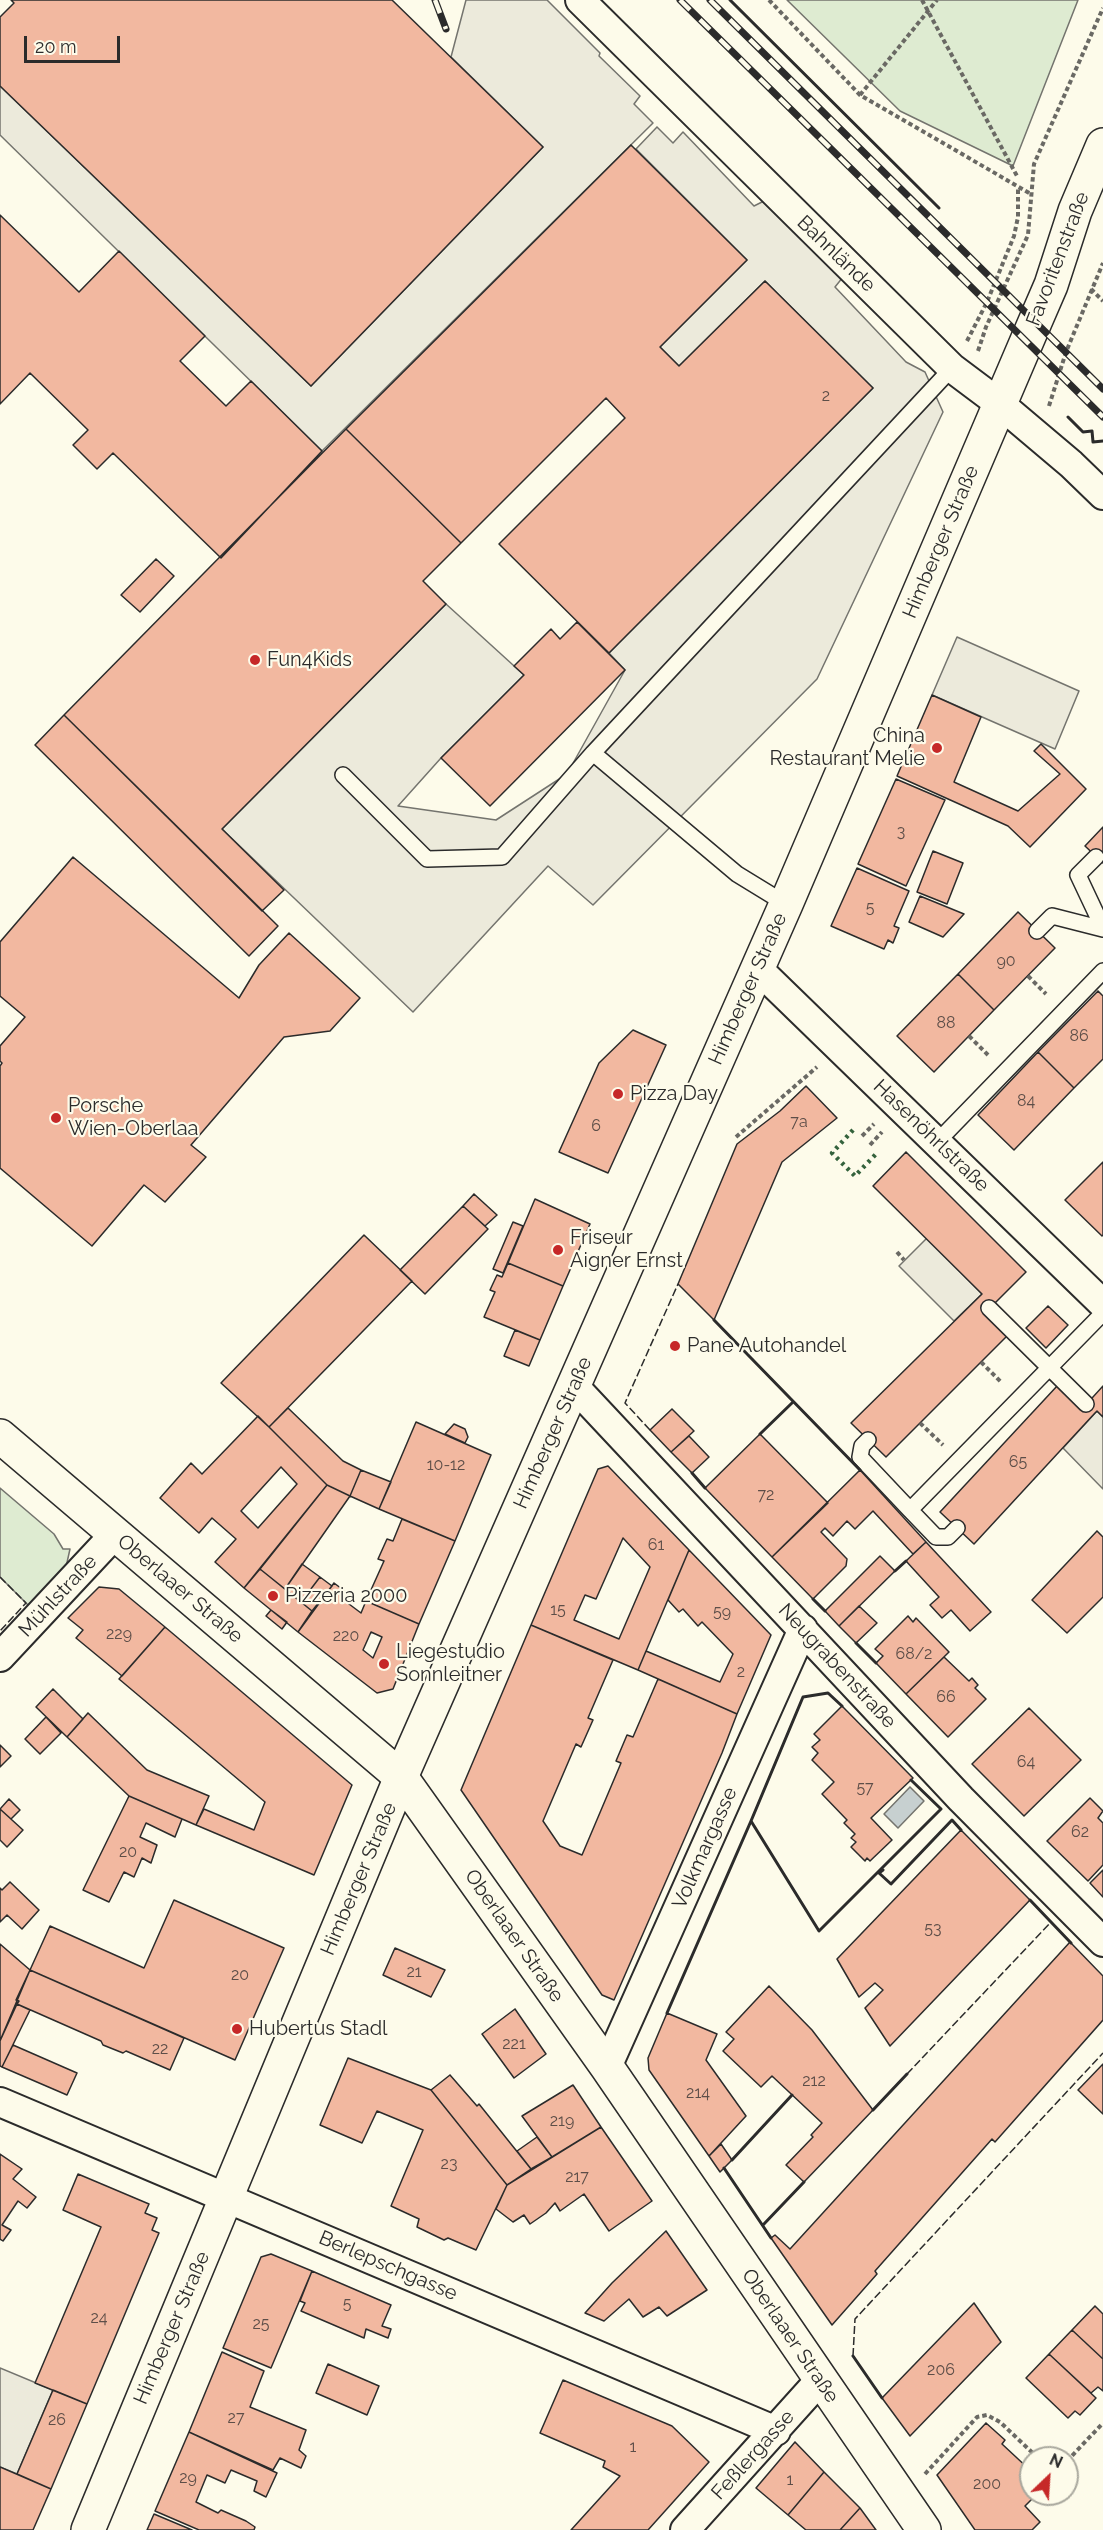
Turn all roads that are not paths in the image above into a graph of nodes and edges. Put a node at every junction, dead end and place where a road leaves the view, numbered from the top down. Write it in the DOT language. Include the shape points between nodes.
graph roads {
  1 [pos="580,0"];
  2 [pos="1103,145"];
  3 [pos="1027,341"];
  4 [pos="962,375"];
  5 [pos="1000,404"];
  6 [pos="1103,495"];
  7 [pos="593,753"];
  8 [pos="343,775"];
  9 [pos="1096,857"];
  10 [pos="786,904"];
  11 [pos="1103,928"];
  12 [pos="1037,931"];
  13 [pos="757,968"];
  14 [pos="1103,971"];
  15 [pos="937,1142"];
  16 [pos="1103,1304"];
  17 [pos="990,1308"];
  18 [pos="1103,1313"];
  19 [pos="1049,1369"];
  20 [pos="574,1386"];
  21 [pos="1086,1404"];
  22 [pos="0,1436"];
  23 [pos="868,1440"];
  24 [pos="910,1510"];
  25 [pos="957,1528"];
  26 [pos="115,1534"];
  27 [pos="803,1629"];
  28 [pos="0,1657"];
  29 [pos="401,1777"];
  30 [pos="1103,1942"];
  31 [pos="607,2067"];
  32 [pos="0,2102"];
  33 [pos="226,2197"];
  34 [pos="820,2380"];
  35 [pos="776,2431"];
  36 [pos="88,2530"];
  37 [pos="685,2530"];
  38 [pos="924,2530"];
  1 -- 4 [label="street, Bahnlände"];
  2 -- 3 [label="main road, Favoritenstraße"];
  3 -- 5 [label="main road, Himberger Straße"];
  4 -- 5 [label="street, Bahnlände"];
  4 -- 7 [label="lane"];
  5 -- 6 [label="street, Bahnlände"];
  5 -- 10 [label="main road, Himberger Straße"];
  7 -- 8 [label="lane" via="502,856 427,859"];
  7 -- 10 [label="lane" via="737,874"];
  9 -- 11 [label="lane" via="1078,875"];
  10 -- 13 [label="main road, Himberger Straße"];
  11 -- 12 [label="lane" via="1052,916"];
  13 -- 15 [label="street, Hasenöhrlstraße"];
  13 -- 20 [label="main road, Himberger Straße"];
  14 -- 15 [label="lane"];
  15 -- 16 [label="street, Hasenöhrlstraße"];
  17 -- 19 [label="lane"];
  18 -- 19 [label="lane"];
  19 -- 21 [label="lane"];
  19 -- 24 [label="lane"];
  20 -- 27 [label="street, Neugrabenstraße"];
  20 -- 29 [label="main road, Himberger Straße"];
  22 -- 26 [label="main road, Oberlaaer Straße"];
  23 -- 24 [label="lane" via="860,1457"];
  24 -- 25 [label="lane" via="936,1537 948,1537"];
  26 -- 28 [label="street, Mühlstraße"];
  26 -- 29 [label="main road, Oberlaaer Straße"];
  27 -- 30 [label="street, Neugrabenstraße" via="961,1799"];
  27 -- 31 [label="street, Volkmargasse"];
  29 -- 31 [label="main road, Oberlaaer Straße"];
  29 -- 33 [label="main road, Himberger Straße"];
  31 -- 34 [label="main road, Oberlaaer Straße"];
  32 -- 33 [label="street, Berlepschgasse"];
  33 -- 35 [label="street, Berlepschgasse"];
  33 -- 36 [label="main road, Himberger Straße"];
  34 -- 35 [label="street, Feßlergasse"];
  34 -- 38 [label="main road, Oberlaaer Straße"];
  35 -- 37 [label="street, Feßlergasse"];
}
